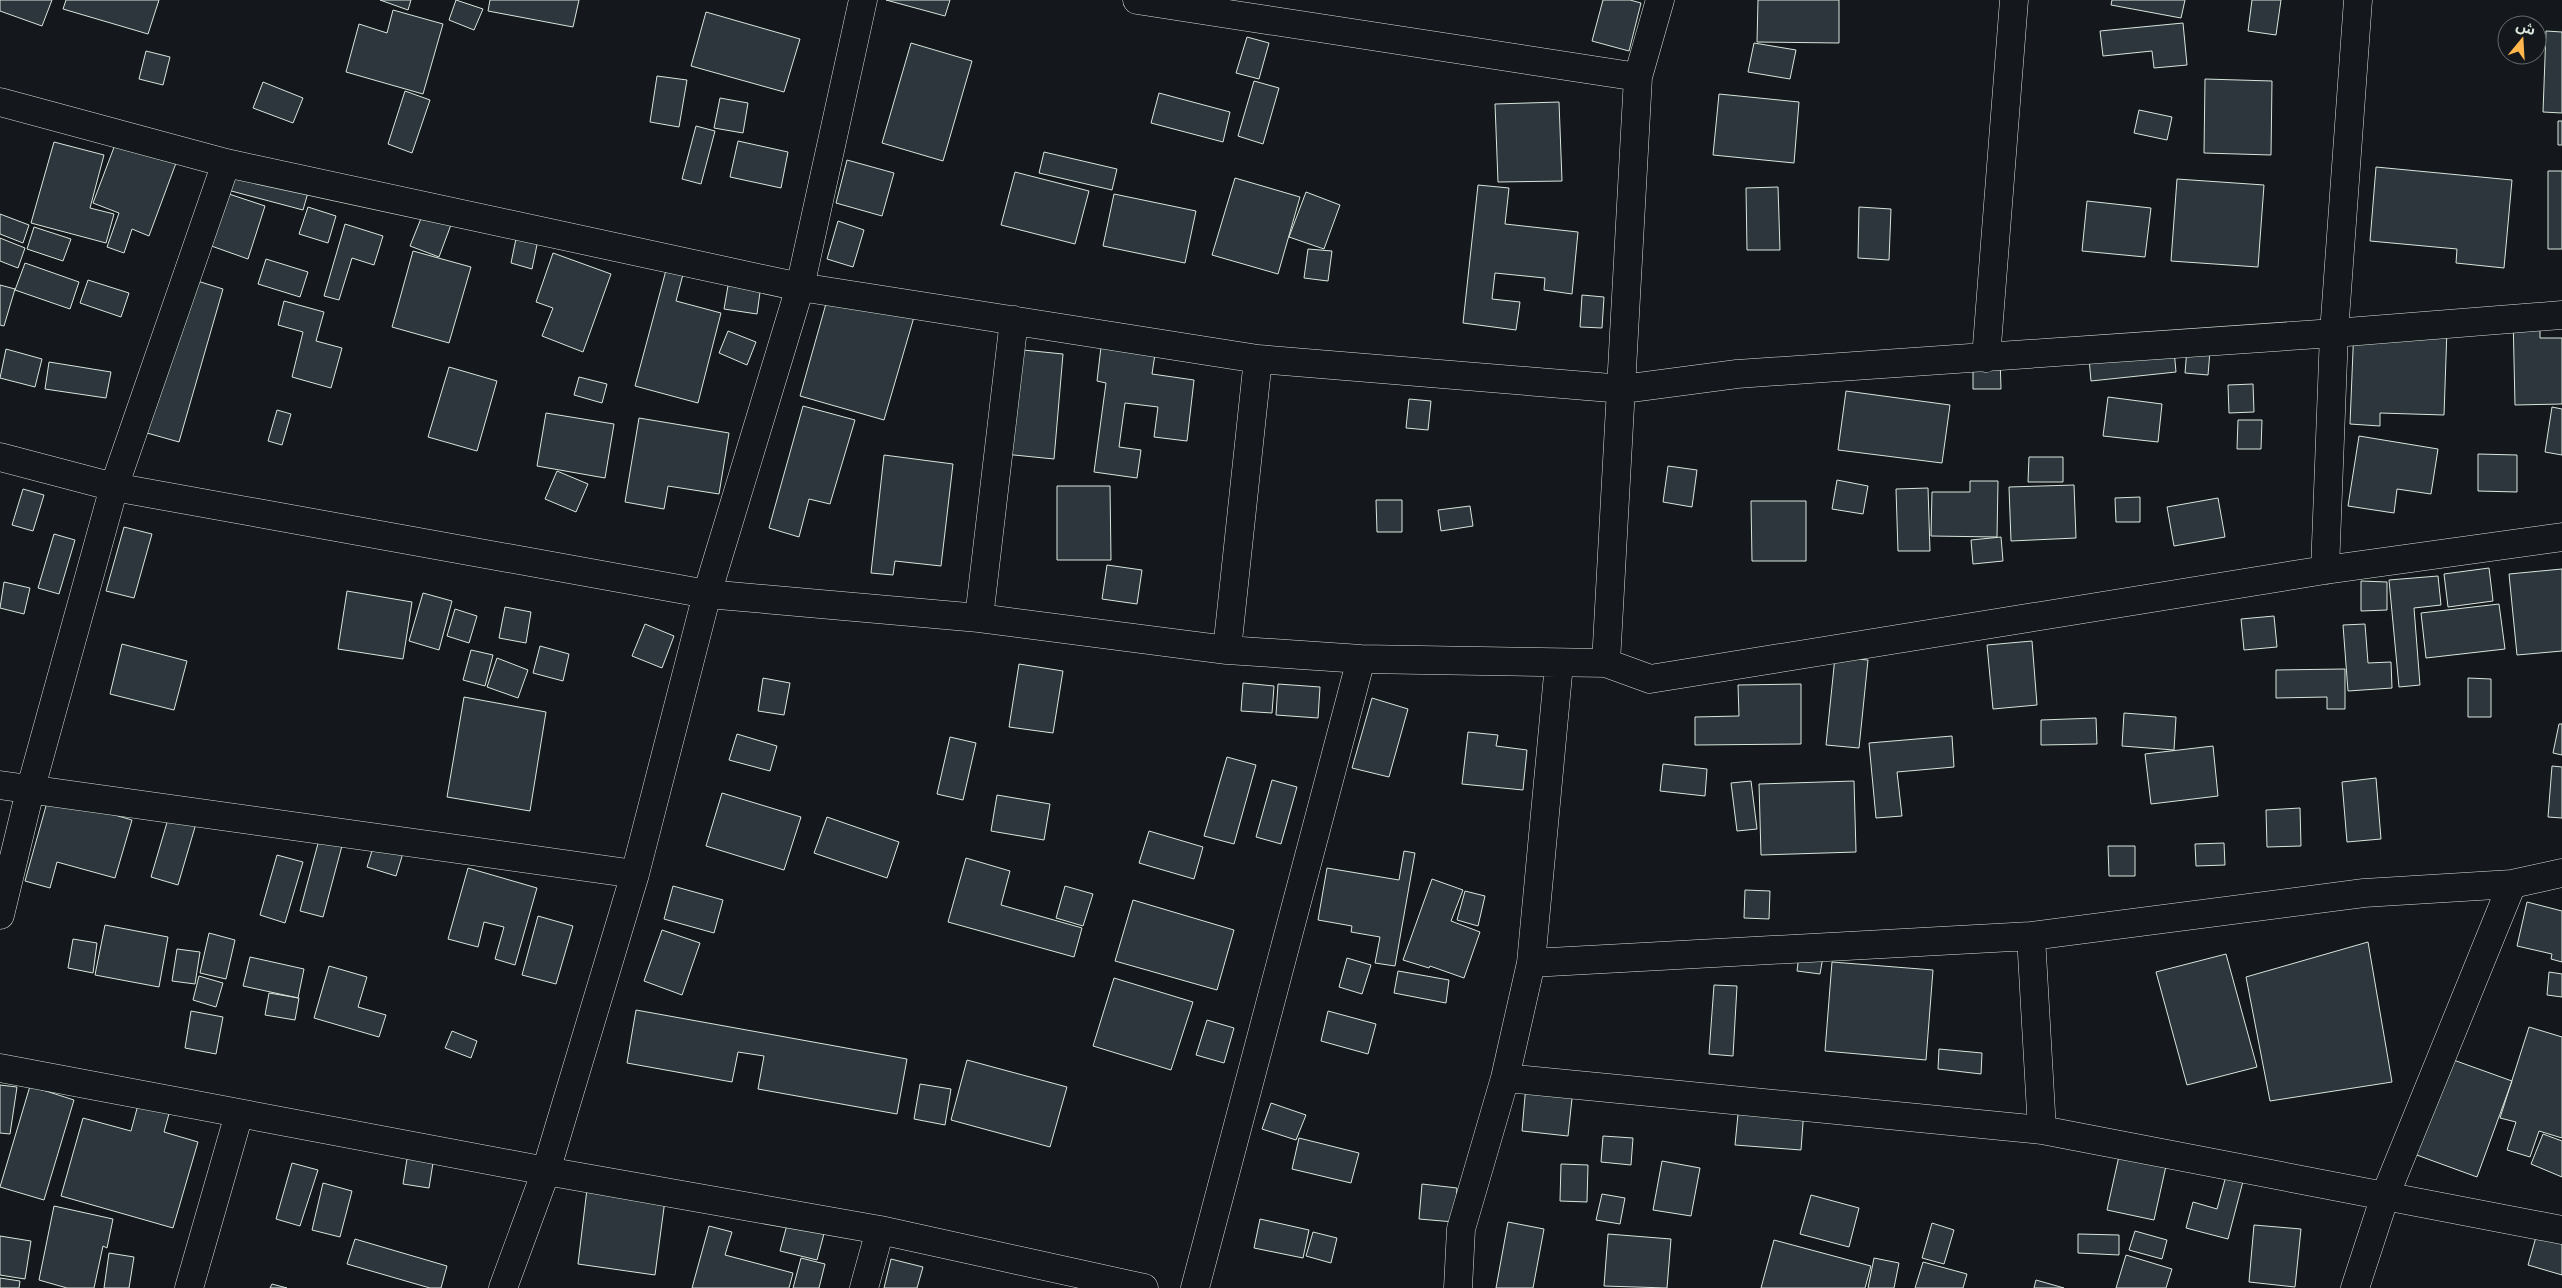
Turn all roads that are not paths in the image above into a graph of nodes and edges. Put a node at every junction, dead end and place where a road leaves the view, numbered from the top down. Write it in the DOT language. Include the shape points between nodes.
graph roads {
  1 [pos="863,0"];
  2 [pos="1137,0"];
  3 [pos="1660,0"];
  4 [pos="2014,0"];
  5 [pos="2358,0"];
  6 [pos="1638,77"];
  7 [pos="0,102"];
  8 [pos="226,163"];
  9 [pos="800,288"];
  10 [pos="2562,315"];
  11 [pos="1014,320"];
  12 [pos="2334,333"];
  13 [pos="1986,358"];
  14 [pos="1258,359"];
  15 [pos="1623,389"];
  16 [pos="0,457"];
  17 [pos="114,487"];
  18 [pos="2562,537"];
  19 [pos="2325,570"];
  20 [pos="706,594"];
  21 [pos="979,618"];
  22 [pos="1227,650"];
  23 [pos="1361,659"];
  24 [pos="1606,663"];
  25 [pos="1559,664"];
  26 [pos="0,785"];
  27 [pos="30,791"];
  28 [pos="2562,873"];
  29 [pos="635,874"];
  30 [pos="2512,884"];
  31 [pos="0,915"];
  32 [pos="2031,936"];
  33 [pos="1531,963"];
  34 [pos="0,1068"];
  35 [pos="1505,1078"];
  36 [pos="239,1114"];
  37 [pos="2042,1130"];
  38 [pos="546,1171"];
  39 [pos="2385,1196"];
  40 [pos="880,1230"];
  41 [pos="2562,1230"];
  42 [pos="189,1288"];
  43 [pos="504,1288"];
  44 [pos="864,1288"];
  45 [pos="1144,1288"];
  46 [pos="1195,1288"];
  47 [pos="1458,1288"];
  48 [pos="2356,1288"];
  1 -- 9 [label="street"];
  2 -- 6 [label="street"];
  3 -- 6 [label="street"];
  4 -- 13 [label="street"];
  5 -- 12 [label="street"];
  6 -- 15 [label="street"];
  7 -- 8 [label="street"];
  8 -- 9 [label="street"];
  8 -- 17 [label="street"];
  9 -- 11 [label="street"];
  9 -- 20 [label="street"];
  10 -- 12 [label="street"];
  11 -- 14 [label="street"];
  11 -- 21 [label="street"];
  12 -- 13 [label="street"];
  12 -- 19 [label="street"];
  13 -- 15 [label="street" via="1737,374"];
  14 -- 15 [label="street"];
  14 -- 22 [label="street"];
  15 -- 24 [label="street"];
  16 -- 17 [label="street"];
  17 -- 20 [label="street"];
  17 -- 27 [label="street"];
  18 -- 19 [label="street"];
  19 -- 24 [label="street" via="1650,679"];
  20 -- 21 [label="street"];
  20 -- 29 [label="street"];
  21 -- 22 [label="street"];
  22 -- 23 [label="street"];
  23 -- 25 [label="street"];
  23 -- 46 [label="street"];
  24 -- 25 [label="street"];
  25 -- 33 [label="street"];
  26 -- 27 [label="street"];
  27 -- 29 [label="street"];
  27 -- 31 [label="street"];
  28 -- 30 [label="street"];
  29 -- 38 [label="street"];
  30 -- 32 [label="street" via="2364,892"];
  30 -- 39 [label="street"];
  32 -- 33 [label="street"];
  32 -- 37 [label="street"];
  33 -- 35 [label="street"];
  34 -- 36 [label="street"];
  35 -- 37 [label="street"];
  35 -- 47 [label="street" via="1460,1229"];
  36 -- 38 [label="street"];
  36 -- 42 [label="street"];
  37 -- 39 [label="street"];
  38 -- 40 [label="street"];
  38 -- 43 [label="street"];
  39 -- 41 [label="street"];
  39 -- 48 [label="street"];
  40 -- 44 [label="street"];
  40 -- 45 [label="street"];
}
